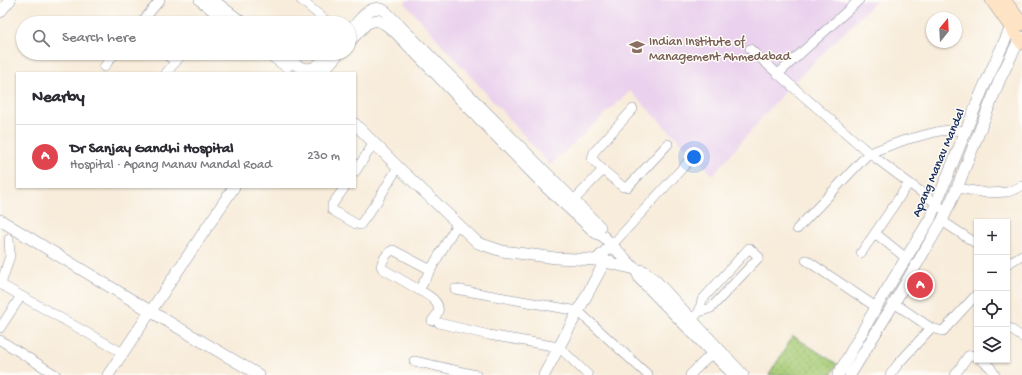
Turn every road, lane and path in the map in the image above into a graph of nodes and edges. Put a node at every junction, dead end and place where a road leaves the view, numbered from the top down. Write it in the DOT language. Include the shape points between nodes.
graph roads {
  1 [pos="10,0"];
  2 [pos="160,0"];
  3 [pos="200,0"];
  4 [pos="213,0"];
  5 [pos="301,0"];
  6 [pos="859,0"];
  7 [pos="992,0"];
  8 [pos="1004,0"];
  9 [pos="376,4"];
  10 [pos="0,12"];
  11 [pos="217,13"];
  12 [pos="147,16"];
  13 [pos="214,16"];
  14 [pos="221,16"];
  15 [pos="234,16"];
  16 [pos="320,16"];
  17 [pos="377,20"];
  18 [pos="356,24"];
  19 [pos="1018,24"];
  20 [pos="356,35"];
  21 [pos="1021,40"];
  22 [pos="750,50"];
  23 [pos="110,60"];
  24 [pos="173,60"];
  25 [pos="277,60"];
  26 [pos="290,60"];
  27 [pos="323,60"];
  28 [pos="333,60"];
  29 [pos="176,62"];
  30 [pos="104,67"];
  31 [pos="308,71"];
  32 [pos="167,72"];
  33 [pos="294,72"];
  34 [pos="322,72"];
  35 [pos="778,74"];
  36 [pos="633,109"];
  37 [pos="484,118"];
  38 [pos="356,125"];
  39 [pos="966,131"];
  40 [pos="374,143"];
  41 [pos="668,144"];
  42 [pos="869,153"];
  43 [pos="687,163"];
  44 [pos="398,168"];
  45 [pos="356,170"];
  46 [pos="603,170"];
  47 [pos="909,183"];
  48 [pos="1022,186"];
  49 [pos="233,188"];
  50 [pos="344,188"];
  51 [pos="957,188"];
  52 [pos="570,204"];
  53 [pos="937,204"];
  54 [pos="944,217"];
  55 [pos="0,220"];
  56 [pos="458,224"];
  57 [pos="15,229"];
  58 [pos="797,229"];
  59 [pos="875,233"];
  60 [pos="9,239"];
  61 [pos="974,242"];
  62 [pos="0,243"];
  63 [pos="612,245"];
  64 [pos="862,253"];
  65 [pos="1022,255"];
  66 [pos="623,257"];
  67 [pos="906,258"];
  68 [pos="806,260"];
  69 [pos="600,262"];
  70 [pos="1010,262"];
  71 [pos="431,270"];
  72 [pos="636,270"];
  73 [pos="0,284"];
  74 [pos="455,289"];
  75 [pos="419,290"];
  76 [pos="21,296"];
  77 [pos="974,297"];
  78 [pos="894,303"];
  79 [pos="876,308"];
  80 [pos="150,311"];
  81 [pos="578,311"];
  82 [pos="696,316"];
  83 [pos="886,316"];
  84 [pos="0,328"];
  85 [pos="931,328"];
  86 [pos="1010,329"];
  87 [pos="1022,337"];
  88 [pos="0,340"];
  89 [pos="559,347"];
  90 [pos="714,350"];
  91 [pos="123,353"];
  92 [pos="974,356"];
  93 [pos="414,360"];
  94 [pos="985,363"];
  95 [pos="56,375"];
  96 [pos="108,375"];
  97 [pos="259,375"];
  98 [pos="476,375"];
  99 [pos="544,375"];
  100 [pos="588,375"];
  101 [pos="648,375"];
  102 [pos="690,375"];
  103 [pos="734,375"];
  104 [pos="743,375"];
  105 [pos="838,375"];
  106 [pos="850,375"];
  107 [pos="890,375"];
  108 [pos="955,375"];
  109 [pos="995,375"];
  1 -- 10 [label="street"];
  2 -- 12 [label="street"];
  3 -- 11 [label="street"];
  4 -- 15 [label="street"];
  5 -- 16 [label="street"];
  6 -- 35 [label="street"];
  7 -- 19 [label="main road"];
  8 -- 19 [label="main road"];
  9 -- 17 [label="street"];
  9 -- 18 [label="street"];
  9 -- 37 [label="street"];
  11 -- 13 [label="street"];
  11 -- 14 [label="street"];
  17 -- 20 [label="street" via="367,23"];
  17 -- 37 [label="street" via="395,32"];
  19 -- 21 [label="main road"];
  19 -- 39 [label="street, Apang Manav Mandal" via="982,91"];
  21 -- 51 [label="street" via="1000,79"];
  22 -- 35 [label="street"];
  23 -- 30 [label="street"];
  24 -- 29 [label="street"];
  25 -- 33 [label="street"];
  26 -- 31 [label="street"];
  27 -- 31 [label="street"];
  28 -- 34 [label="street"];
  29 -- 32 [label="street"];
  35 -- 42 [label="street"];
  36 -- 46 [label="street" via="594,152 592,159"];
  37 -- 52 [label="street"];
  38 -- 40 [label="street"];
  39 -- 42 [label="street" via="940,131"];
  39 -- 53 [label="street, Apang Manav Mandal"];
  40 -- 44 [label="street"];
  40 -- 45 [label="street"];
  41 -- 46 [label="street" via="628,186 622,186"];
  42 -- 47 [label="street"];
  42 -- 58 [label="street"];
  43 -- 63 [label="street"];
  44 -- 50 [label="street" via="360,225 332,210 332,205"];
  44 -- 56 [label="street"];
  46 -- 52 [label="street"];
  47 -- 53 [label="street"];
  47 -- 59 [label="street"];
  48 -- 51 [label="street" via="1008,192 987,193"];
  49 -- 80 [label="street"];
  51 -- 54 [label="street"];
  52 -- 63 [label="street" via="596,233"];
  53 -- 54 [label="street"];
  53 -- 67 [label="street, Apang Manav Mandal"];
  54 -- 61 [label="street"];
  54 -- 78 [label="street"];
  55 -- 57 [label="street"];
  56 -- 69 [label="street" via="478,243 502,251"];
  56 -- 71 [label="street"];
  57 -- 60 [label="street"];
  57 -- 80 [label="street"];
  59 -- 64 [label="street"];
  59 -- 67 [label="street"];
  60 -- 62 [label="street"];
  60 -- 73 [label="street" via="10,256"];
  63 -- 66 [label="street"];
  63 -- 69 [label="street"];
  65 -- 70 [label="street"];
  66 -- 69 [label="street"];
  66 -- 72 [label="street"];
  67 -- 79 [label="street, Apang Manav Mandal"];
  68 -- 79 [label="street"];
  69 -- 72 [label="street"];
  69 -- 81 [label="street"];
  71 -- 75 [label="street"];
  71 -- 75 [label="street" via="393,250 382,262 383,269"];
  72 -- 82 [label="street" via="644,271"];
  72 -- 90 [label="street" via="640,278"];
  73 -- 76 [label="street"];
  74 -- 81 [label="street"];
  75 -- 89 [label="street" via="433,299 438,308 436,322 489,335"];
  76 -- 84 [label="street"];
  76 -- 91 [label="street"];
  77 -- 85 [label="street" via="943,331"];
  78 -- 83 [label="street"];
  78 -- 85 [label="street"];
  79 -- 83 [label="street"];
  79 -- 105 [label="street, Apang Manav Mandal"];
  80 -- 91 [label="street"];
  80 -- 97 [label="street"];
  81 -- 89 [label="street"];
  81 -- 101 [label="street"];
  82 -- 82 [label="street" via="711,308 759,257 749,248 702,300"];
  82 -- 90 [label="street"];
  83 -- 106 [label="street"];
  85 -- 107 [label="street"];
  86 -- 87 [label="street"];
  88 -- 95 [label="street"];
  89 -- 99 [label="street"];
  89 -- 100 [label="street"];
  90 -- 102 [label="street"];
  90 -- 103 [label="street"];
  90 -- 104 [label="street"];
  91 -- 96 [label="street"];
  92 -- 108 [label="street" via="968,356"];
  93 -- 98 [label="street"];
  94 -- 109 [label="street"];
}
